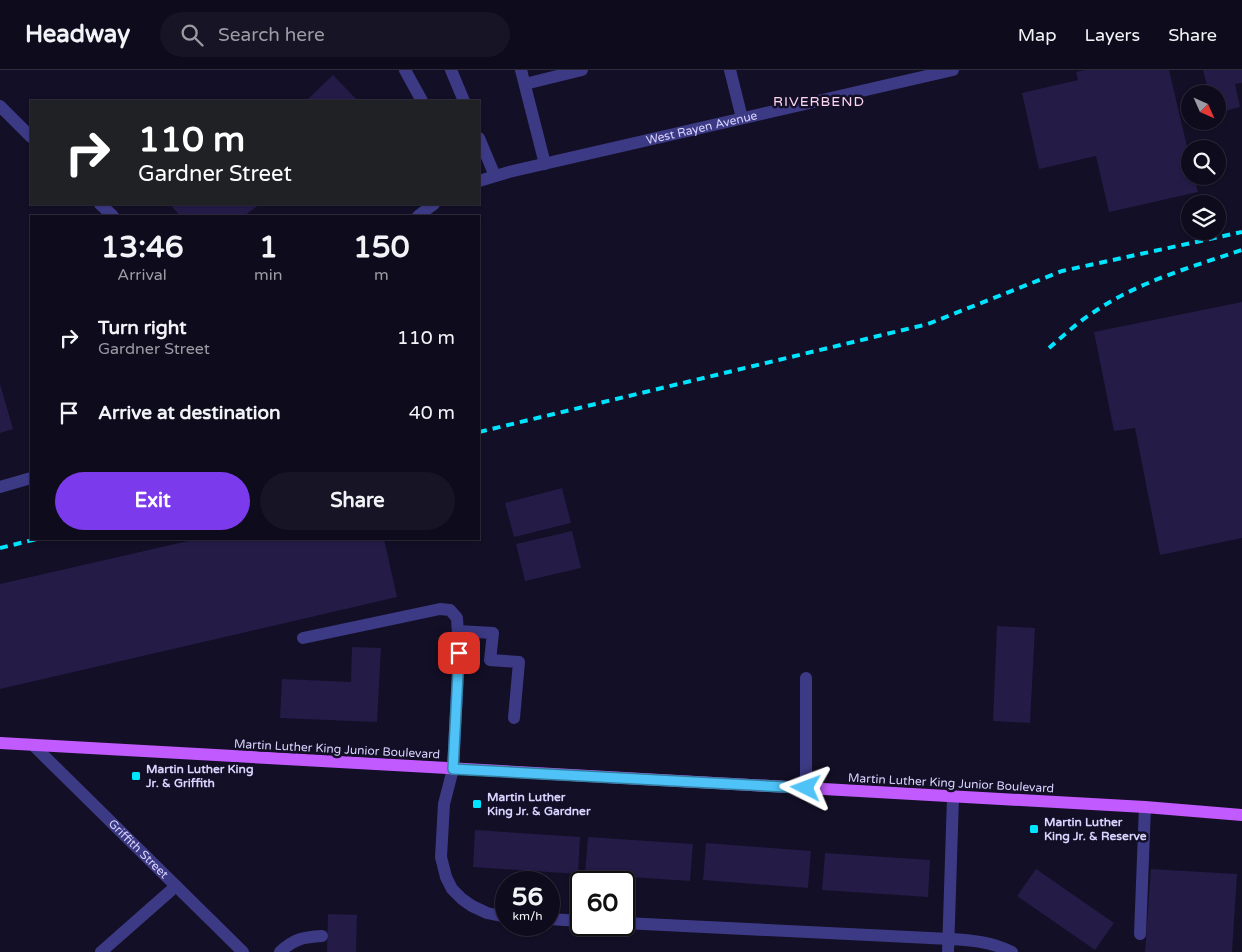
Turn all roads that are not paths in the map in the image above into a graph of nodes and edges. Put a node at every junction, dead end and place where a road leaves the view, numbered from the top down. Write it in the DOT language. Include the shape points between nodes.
graph roads {
  1 [pos="405,70"];
  2 [pos="451,70"];
  3 [pos="521,70"];
  4 [pos="582,70"];
  5 [pos="730,70"];
  6 [pos="953,70"];
  7 [pos="525,84"];
  8 [pos="421,100"];
  9 [pos="464,100"];
  10 [pos="0,106"];
  11 [pos="742,118"];
  12 [pos="30,136"];
  13 [pos="480,140"];
  14 [pos="545,164"];
  15 [pos="495,176"];
  16 [pos="480,181"];
  17 [pos="101,205"];
  18 [pos="433,205"];
  19 [pos="112,215"];
  20 [pos="419,215"];
  21 [pos="30,478"];
  22 [pos="0,487"];
  23 [pos="458,631"];
  24 [pos="303,638"];
  25 [pos="806,678"];
  26 [pos="514,718"];
  27 [pos="0,743"];
  28 [pos="33,746"];
  29 [pos="453,769"];
  30 [pos="806,788"];
  31 [pos="953,797"];
  32 [pos="1145,807"];
  33 [pos="1242,815"];
  34 [pos="176,886"];
  35 [pos="495,915"];
  36 [pos="635,924"];
  37 [pos="1140,934"];
  38 [pos="322,936"];
  39 [pos="950,939"];
  40 [pos="101,952"];
  41 [pos="243,952"];
  42 [pos="280,952"];
  43 [pos="948,952"];
  44 [pos="1012,952"];
  1 -- 8 [label="street"];
  2 -- 9 [label="street"];
  3 -- 7 [label="street"];
  4 -- 7 [label="street"];
  5 -- 11 [label="street"];
  6 -- 11 [label="street, West Rayen Avenue"];
  7 -- 14 [label="street"];
  10 -- 12 [label="street"];
  11 -- 14 [label="street, West Rayen Avenue"];
  13 -- 15 [label="street"];
  14 -- 15 [label="street, West Rayen Avenue"];
  15 -- 16 [label="street, West Rayen Avenue"];
  17 -- 19 [label="street"];
  18 -- 20 [label="street"];
  21 -- 22 [label="street"];
  23 -- 24 [label="street" via="457,618 450,610 440,609"];
  23 -- 26 [label="street" via="493,633 490,660 519,662"];
  23 -- 29 [label="street"];
  25 -- 30 [label="street"];
  27 -- 28 [label="main road, Martin Luther King Junior Boulevard"];
  28 -- 29 [label="main road, Martin Luther King Junior Boulevard"];
  28 -- 34 [label="street, Griffith Street"];
  29 -- 30 [label="main road, Martin Luther King Junior Boulevard"];
  29 -- 35 [label="street" via="444,804 441,857 446,877 462,899"];
  30 -- 31 [label="main road, Martin Luther King Junior Boulevard"];
  31 -- 32 [label="main road, Martin Luther King Junior Boulevard"];
  31 -- 39 [label="street"];
  32 -- 33 [label="main road, Martin Luther King Junior Boulevard"];
  32 -- 37 [label="street"];
  34 -- 40 [label="street"];
  34 -- 41 [label="street, Griffith Street"];
  36 -- 39 [label="street"];
  38 -- 42 [label="street" via="291,942"];
  39 -- 43 [label="street"];
  39 -- 44 [label="street" via="979,941"];
}
